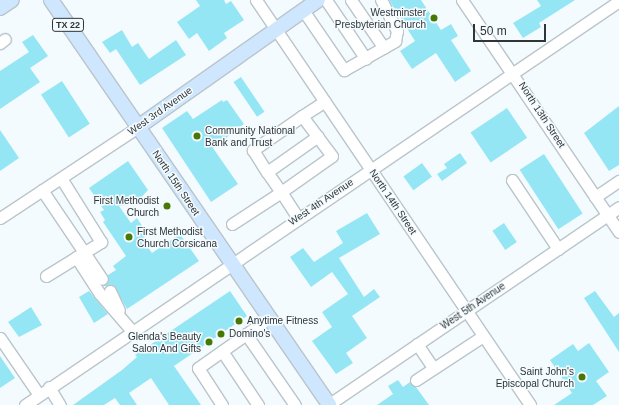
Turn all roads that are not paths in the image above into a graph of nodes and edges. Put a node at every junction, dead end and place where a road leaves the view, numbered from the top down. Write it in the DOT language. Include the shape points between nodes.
graph roads {
  1 [pos="12,0"];
  2 [pos="51,0"];
  3 [pos="256,0"];
  4 [pos="318,0"];
  5 [pos="326,0"];
  6 [pos="351,0"];
  7 [pos="381,0"];
  8 [pos="462,0"];
  9 [pos="619,1"];
  10 [pos="0,8"];
  11 [pos="303,10"];
  12 [pos="276,29"];
  13 [pos="384,48"];
  14 [pos="366,59"];
  15 [pos="513,72"];
  16 [pos="325,101"];
  17 [pos="302,116"];
  18 [pos="138,128"];
  19 [pos="318,136"];
  20 [pos="371,169"];
  21 [pos="267,172"];
  22 [pos="61,178"];
  23 [pos="512,180"];
  24 [pos="619,181"];
  25 [pos="42,190"];
  26 [pos="280,192"];
  27 [pos="595,197"];
  28 [pos="619,207"];
  29 [pos="607,215"];
  30 [pos="0,218"];
  31 [pos="298,218"];
  32 [pos="232,224"];
  33 [pos="619,232"];
  34 [pos="558,249"];
  35 [pos="80,255"];
  36 [pos="231,263"];
  37 [pos="46,276"];
  38 [pos="102,279"];
  39 [pos="110,291"];
  40 [pos="466,310"];
  41 [pos="123,318"];
  42 [pos="269,318"];
  43 [pos="132,331"];
  44 [pos="246,334"];
  45 [pos="484,336"];
  46 [pos="0,338"];
  47 [pos="417,344"];
  48 [pos="222,351"];
  49 [pos="433,368"];
  50 [pos="416,380"];
  51 [pos="49,387"];
  52 [pos="39,395"];
  53 [pos="25,405"];
  54 [pos="60,405"];
  55 [pos="222,405"];
  56 [pos="258,405"];
  57 [pos="295,405"];
  58 [pos="329,405"];
  59 [pos="530,405"];
  1 -- 10 [label="main road"];
  2 -- 18 [label="main road, North 15th Street / TX 22"];
  3 -- 12 [label="street, North 14th Street"];
  4 -- 11 [label="main road, West 3rd Avenue"];
  5 -- 14 [label="street"];
  6 -- 13 [label="street"];
  7 -- 13 [label="street" via="397,31 395,41"];
  8 -- 15 [label="street, North 13th Street"];
  9 -- 15 [label="street, West 4th Avenue"];
  11 -- 12 [label="main road, West 3rd Avenue"];
  11 -- 14 [label="street" via="340,68 350,69"];
  12 -- 16 [label="street, North 14th Street"];
  12 -- 18 [label="main road, West 3rd Avenue"];
  13 -- 14 [label="street"];
  15 -- 20 [label="street, West 4th Avenue"];
  15 -- 27 [label="street, North 13th Street"];
  16 -- 17 [label="street"];
  16 -- 20 [label="street, North 14th Street"];
  17 -- 19 [label="street"];
  17 -- 21 [label="street" via="253,150"];
  18 -- 22 [label="street, West 3rd Avenue"];
  18 -- 36 [label="main road, North 15th Street / TX 22"];
  19 -- 21 [label="street"];
  19 -- 26 [label="street" via="332,156"];
  20 -- 31 [label="street, West 4th Avenue"];
  20 -- 40 [label="street, North 14th Street"];
  21 -- 26 [label="street"];
  22 -- 25 [label="street, West 3rd Avenue"];
  22 -- 35 [label="street" via="100,242"];
  23 -- 34 [label="street"];
  24 -- 27 [label="street"];
  25 -- 30 [label="street, West 3rd Avenue"];
  25 -- 35 [label="street"];
  26 -- 31 [label="street"];
  26 -- 32 [label="street"];
  27 -- 29 [label="street, North 13th Street"];
  28 -- 29 [label="street, West 5th Avenue"];
  29 -- 33 [label="street, North 13th Street"];
  29 -- 34 [label="street, West 5th Avenue"];
  31 -- 36 [label="street, West 4th Avenue"];
  34 -- 40 [label="street, West 5th Avenue"];
  35 -- 37 [label="street"];
  35 -- 38 [label="street"];
  35 -- 41 [label="street" via="100,294"];
  36 -- 42 [label="main road, North 15th Street / TX 22"];
  36 -- 43 [label="street, West 4th Avenue"];
  39 -- 41 [label="street"];
  40 -- 45 [label="street, North 14th Street"];
  40 -- 47 [label="street, West 5th Avenue"];
  41 -- 43 [label="street"];
  42 -- 44 [label="street"];
  42 -- 58 [label="main road, North 15th Street / TX 22"];
  43 -- 51 [label="street, West 4th Avenue"];
  44 -- 48 [label="street"];
  44 -- 57 [label="street"];
  45 -- 49 [label="street"];
  45 -- 59 [label="street, North 14th Street"];
  46 -- 52 [label="street"];
  47 -- 49 [label="street"];
  47 -- 58 [label="street, West 5th Avenue"];
  48 -- 55 [label="street" via="198,368"];
  48 -- 56 [label="street"];
  49 -- 50 [label="street"];
  51 -- 52 [label="street, West 4th Avenue"];
  51 -- 54 [label="street"];
  52 -- 53 [label="street, West 4th Avenue"];
}
